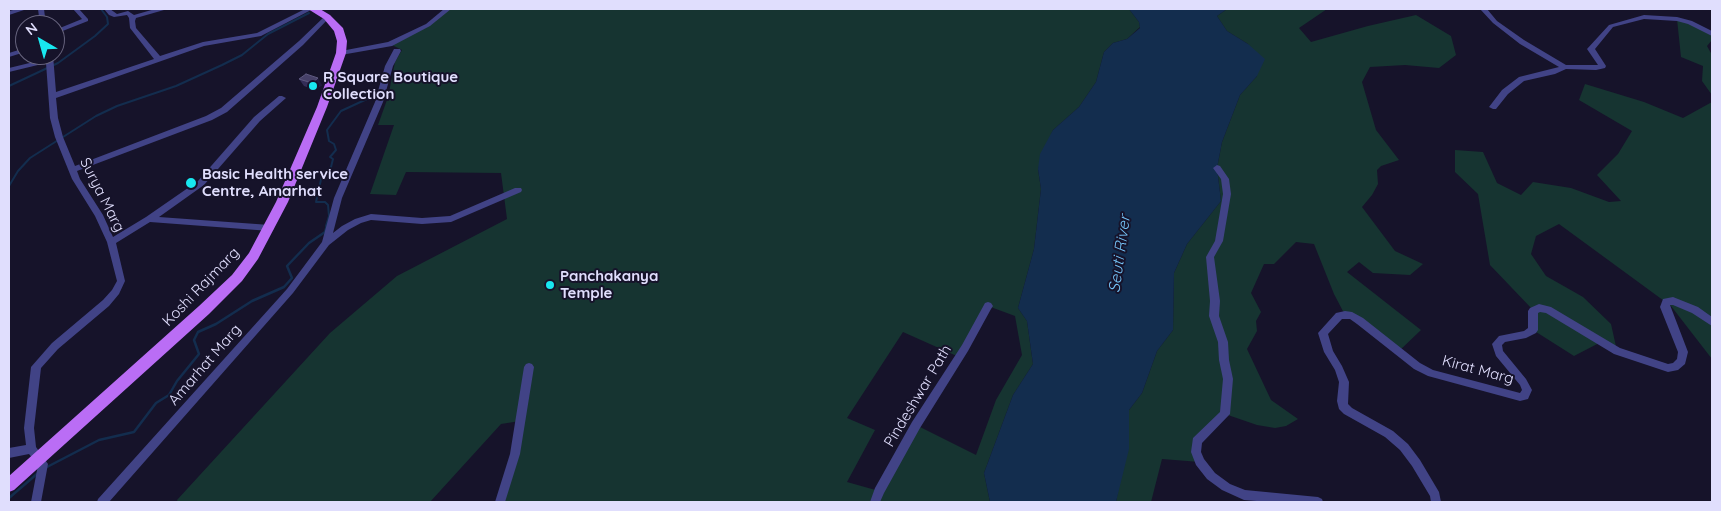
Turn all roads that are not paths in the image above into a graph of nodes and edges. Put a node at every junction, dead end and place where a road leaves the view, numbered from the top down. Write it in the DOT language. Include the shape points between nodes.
graph roads {
  1 [pos="24,9"];
  2 [pos="76,9"];
  3 [pos="107,9"];
  4 [pos="162,9"];
  5 [pos="312,9"];
  6 [pos="448,9"];
  7 [pos="1483,9"];
  8 [pos="9,13"];
  9 [pos="133,17"];
  10 [pos="327,18"];
  11 [pos="65,28"];
  12 [pos="1712,34"];
  13 [pos="396,51"];
  14 [pos="341,53"];
  15 [pos="159,60"];
  16 [pos="35,65"];
  17 [pos="50,65"];
  18 [pos="1565,67"];
  19 [pos="9,70"];
  20 [pos="53,96"];
  21 [pos="282,98"];
  22 [pos="1493,107"];
  23 [pos="60,140"];
  24 [pos="1217,168"];
  25 [pos="72,170"];
  26 [pos="518,190"];
  27 [pos="149,219"];
  28 [pos="270,228"];
  29 [pos="111,242"];
  30 [pos="326,244"];
  31 [pos="988,306"];
  32 [pos="1712,322"];
  33 [pos="529,368"];
  34 [pos="9,453"];
  35 [pos="39,461"];
  36 [pos="9,485"];
  37 [pos="36,502"];
  38 [pos="102,502"];
  39 [pos="500,502"];
  40 [pos="875,502"];
  41 [pos="1318,502"];
  42 [pos="1436,502"];
  1 -- 8 [label="street"];
  2 -- 11 [label="street" via="86,20"];
  3 -- 9 [label="street" via="116,16 128,14"];
  4 -- 9 [label="street"];
  5 -- 10 [label="main road, Koshi Rajmarg"];
  5 -- 15 [label="street" via="259,35 214,40"];
  6 -- 14 [label="street" via="428,25 390,44"];
  7 -- 18 [label="street" via="1522,42"];
  9 -- 15 [label="street" via="133,28"];
  10 -- 14 [label="main road, Koshi Rajmarg" via="341,35"];
  10 -- 25 [label="street" via="224,110"];
  12 -- 18 [label="street" via="1690,22 1644,17 1611,26 1595,44 1591,50 1602,66"];
  13 -- 30 [label="street" via="380,102 338,198"];
  14 -- 28 [label="main road, Koshi Rajmarg" via="322,107"];
  15 -- 20 [label="street"];
  16 -- 19 [label="street"];
  17 -- 20 [label="street, Surya Marg"];
  18 -- 22 [label="street" via="1522,78"];
  20 -- 23 [label="street, Surya Marg"];
  21 -- 27 [label="street" via="257,119 201,183"];
  23 -- 25 [label="street, Surya Marg"];
  24 -- 41 [label="street" via="1225,179 1227,194 1220,241 1210,257 1214,316 1223,342 1228,379 1225,414 1197,441 1196,452 1211,476 1244,495"];
  25 -- 29 [label="street, Surya Marg"];
  26 -- 30 [label="street" via="451,219 422,221 371,217 358,220"];
  27 -- 28 [label="street"];
  27 -- 29 [label="street"];
  28 -- 35 [label="main road, Koshi Rajmarg" via="246,267 223,292"];
  29 -- 35 [label="street, Surya Marg" via="121,281 116,292 36,366 29,428"];
  30 -- 38 [label="street, Amarhat Marg" via="290,292"];
  31 -- 40 [label="street, Pindeshwar Path" via="916,425 878,491"];
  32 -- 42 [label="street, Kirat Marg" via="1695,310 1673,301 1666,302 1665,307 1683,352 1682,361 1668,368 1617,351 1548,310 1533,310 1533,330 1497,344 1498,353 1523,382 1525,396 1520,397 1431,373 1417,366 1352,316 1339,316 1323,333 1344,382 1343,406 1389,434 1404,448 1416,463"];
  33 -- 39 [label="street" via="514,454"];
  34 -- 35 [label="street"];
  35 -- 36 [label="main road, Koshi Rajmarg"];
  35 -- 37 [label="street, Surya Marg"];
}
